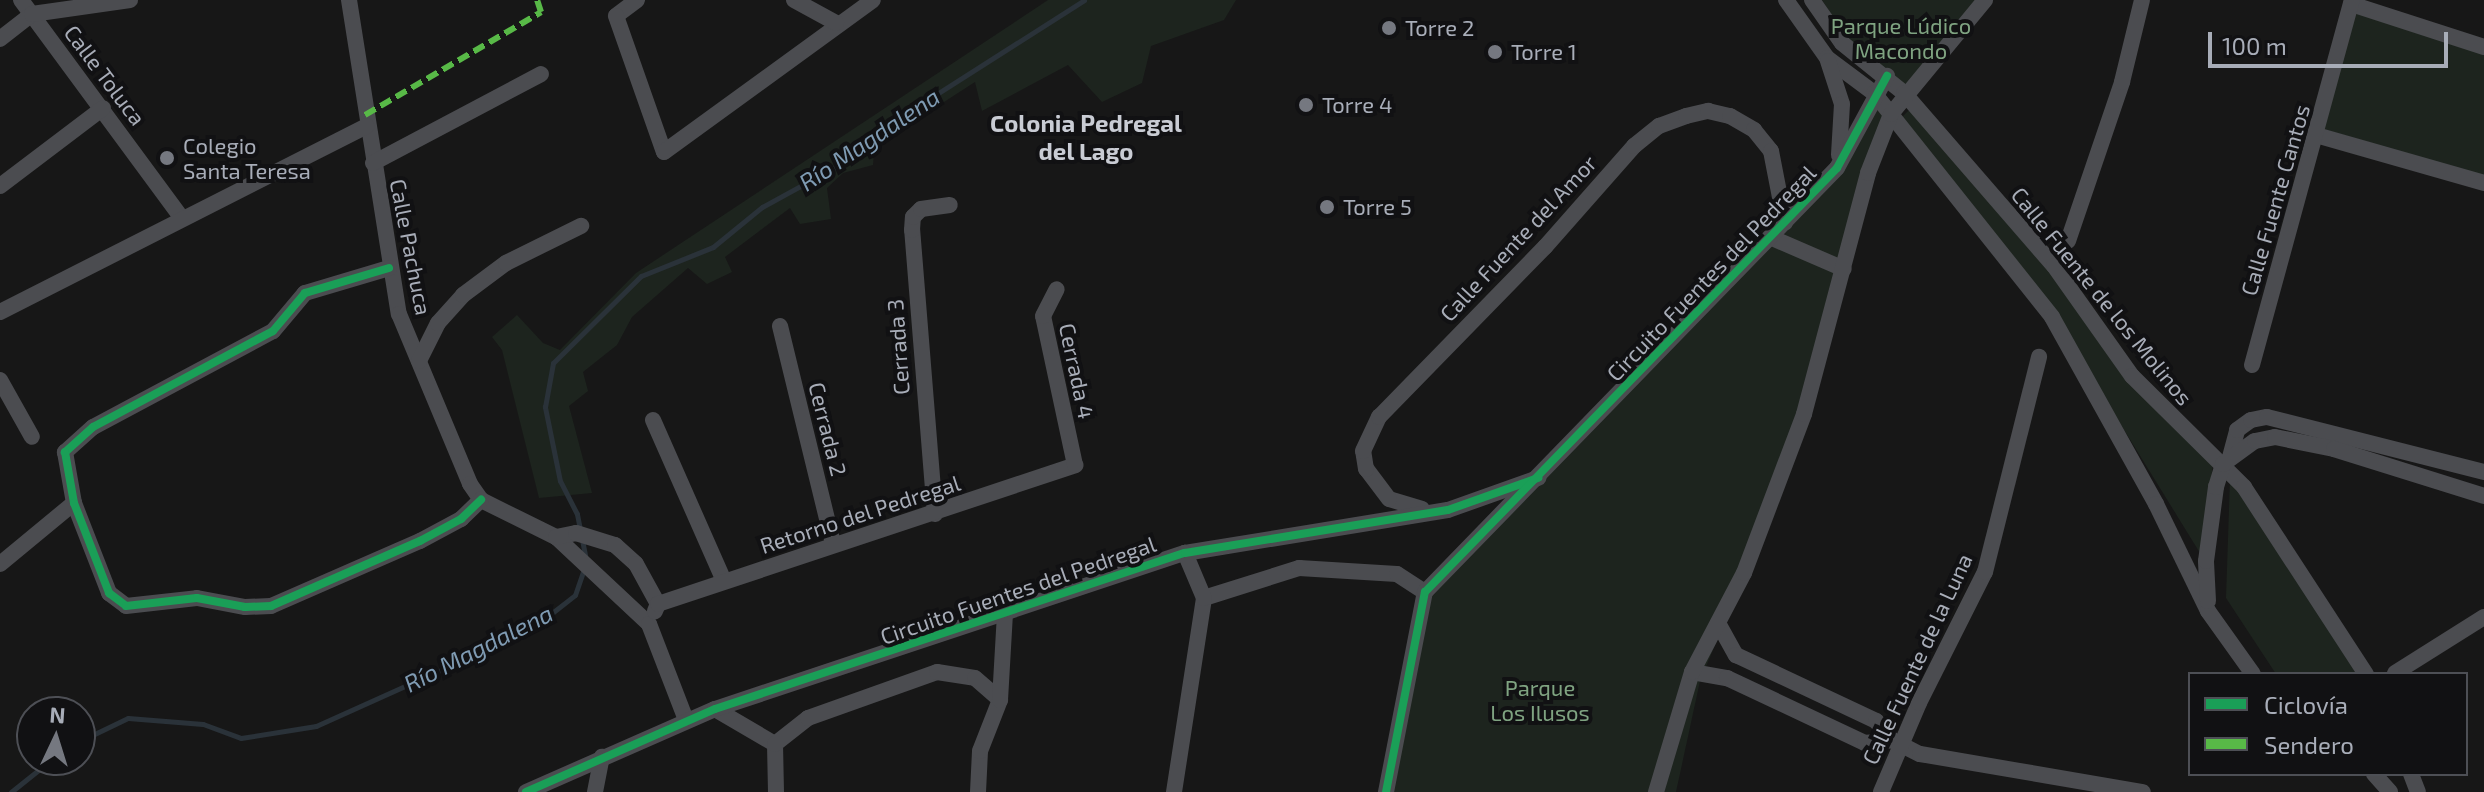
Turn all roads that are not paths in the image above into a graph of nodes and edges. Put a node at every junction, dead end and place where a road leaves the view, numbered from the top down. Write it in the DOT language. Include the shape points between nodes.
graph roads {
  1 [pos="21,0"];
  2 [pos="130,0"];
  3 [pos="349,0"];
  4 [pos="637,0"];
  5 [pos="794,0"];
  6 [pos="873,0"];
  7 [pos="1786,0"];
  8 [pos="1812,0"];
  9 [pos="1985,0"];
  10 [pos="2142,0"];
  11 [pos="2352,2"];
  12 [pos="32,14"];
  13 [pos="836,23"];
  14 [pos="0,39"];
  15 [pos="2484,47"];
  16 [pos="1827,58"];
  17 [pos="541,74"];
  18 [pos="1887,76"];
  19 [pos="1874,93"];
  20 [pos="1904,93"];
  21 [pos="103,108"];
  22 [pos="1891,114"];
  23 [pos="366,126"];
  24 [pos="1857,128"];
  25 [pos="2316,135"];
  26 [pos="1880,143"];
  27 [pos="373,163"];
  28 [pos="1837,168"];
  29 [pos="2484,183"];
  30 [pos="0,186"];
  31 [pos="950,205"];
  32 [pos="180,216"];
  33 [pos="1785,223"];
  34 [pos="581,226"];
  35 [pos="1772,238"];
  36 [pos="2068,241"];
  37 [pos="389,268"];
  38 [pos="1844,269"];
  39 [pos="1057,289"];
  40 [pos="0,312"];
  41 [pos="780,326"];
  42 [pos="2039,357"];
  43 [pos="419,361"];
  44 [pos="2252,365"];
  45 [pos="0,380"];
  46 [pos="653,420"];
  47 [pos="32,437"];
  48 [pos="2407,454"];
  49 [pos="2227,460"];
  50 [pos="1075,465"];
  51 [pos="2402,472"];
  52 [pos="2484,472"];
  53 [pos="1538,478"];
  54 [pos="2484,496"];
  55 [pos="481,500"];
  56 [pos="74,503"];
  57 [pos="1448,510"];
  58 [pos="935,514"];
  59 [pos="556,537"];
  60 [pos="833,543"];
  61 [pos="1185,553"];
  62 [pos="0,564"];
  63 [pos="724,581"];
  64 [pos="1425,592"];
  65 [pos="1204,598"];
  66 [pos="658,604"];
  67 [pos="2208,611"];
  68 [pos="1005,614"];
  69 [pos="2484,617"];
  70 [pos="1718,623"];
  71 [pos="649,624"];
  72 [pos="1692,672"];
  73 [pos="2252,672"];
  74 [pos="2365,672"];
  75 [pos="2397,672"];
  76 [pos="1000,700"];
  77 [pos="715,709"];
  78 [pos="686,720"];
  79 [pos="1896,742"];
  80 [pos="775,744"];
  81 [pos="602,757"];
  82 [pos="2376,776"];
  83 [pos="526,792"];
  84 [pos="595,792"];
  85 [pos="776,792"];
  86 [pos="978,792"];
  87 [pos="1174,792"];
  88 [pos="1386,792"];
  89 [pos="1656,792"];
  90 [pos="1881,792"];
  91 [pos="2143,792"];
  92 [pos="2390,792"];
  1 -- 12 [label="street, Calle Toluca"];
  2 -- 12 [label="street"];
  3 -- 23 [label="street, Calle Pachuca"];
  4 -- 13 [label="street" via="616,16 664,152"];
  5 -- 13 [label="street"];
  6 -- 13 [label="street"];
  7 -- 16 [label="street"];
  8 -- 18 [label="street, Calle Fuente de los Molinos" via="1842,43"];
  9 -- 20 [label="street"];
  10 -- 36 [label="street" via="2122,82"];
  11 -- 15 [label="street"];
  11 -- 25 [label="street, Calle Fuente Cantos"];
  12 -- 14 [label="street"];
  12 -- 21 [label="street, Calle Toluca"];
  16 -- 19 [label="street"];
  16 -- 28 [label="street" via="1842,104"];
  17 -- 27 [label="street"];
  18 -- 19 [label="street, Circuito Fuentes del Pedregal"];
  18 -- 20 [label="street, Calle Fuente de los Molinos"];
  19 -- 22 [label="street"];
  19 -- 24 [label="street, Circuito Fuentes del Pedregal"];
  20 -- 22 [label="street"];
  20 -- 49 [label="street, Calle Fuente de los Molinos" via="2054,266 2132,376 2176,424"];
  21 -- 30 [label="street"];
  21 -- 32 [label="street, Calle Toluca"];
  22 -- 26 [label="street"];
  22 -- 67 [label="street" via="2052,317 2156,504"];
  23 -- 27 [label="street, Calle Pachuca"];
  23 -- 32 [label="street"];
  24 -- 26 [label="street"];
  24 -- 28 [label="street, Circuito Fuentes del Pedregal"];
  25 -- 29 [label="street"];
  25 -- 44 [label="street, Calle Fuente Cantos"];
  26 -- 38 [label="street"];
  27 -- 37 [label="street, Calle Pachuca"];
  28 -- 33 [label="street, Circuito Fuentes del Pedregal"];
  31 -- 58 [label="street, Cerrada 3" via="921,209 913,217 912,230"];
  32 -- 40 [label="street"];
  33 -- 35 [label="street, Circuito Fuentes del Pedregal"];
  33 -- 57 [label="street, Calle Fuente del Amor" via="1771,151 1754,130 1730,116 1708,111 1686,116 1659,126 1634,146 1545,247 1379,417 1363,451 1375,485 1401,505"];
  34 -- 43 [label="street" via="506,263 463,295 438,323"];
  35 -- 38 [label="street"];
  35 -- 53 [label="street, Circuito Fuentes del Pedregal"];
  37 -- 43 [label="street, Calle Pachuca" via="399,314"];
  37 -- 56 [label="street" via="305,293 273,331 93,427 65,452"];
  38 -- 70 [label="street" via="1804,414 1744,573"];
  39 -- 50 [label="street, Cerrada 4" via="1043,316"];
  41 -- 60 [label="street, Cerrada 2"];
  42 -- 79 [label="street, Calle Fuente de la Luna" via="1985,572"];
  43 -- 55 [label="street, Calle Pachuca"];
  45 -- 47 [label="street"];
  46 -- 63 [label="street"];
  48 -- 49 [label="street" via="2267,417 2237,430"];
  48 -- 51 [label="street"];
  48 -- 52 [label="street"];
  49 -- 51 [label="street" via="2255,441 2275,437"];
  49 -- 67 [label="street" via="2206,561"];
  49 -- 74 [label="street, Calle Fuente de los Molinos"];
  50 -- 58 [label="street, Retorno del Pedregal"];
  51 -- 54 [label="street"];
  53 -- 57 [label="street, Circuito Fuentes del Pedregal"];
  53 -- 64 [label="street, Circuito Fuentes del Pedregal"];
  55 -- 56 [label="street" via="461,519 345,577 271,606 245,607 197,598 126,606 109,593"];
  55 -- 59 [label="street"];
  56 -- 62 [label="street"];
  57 -- 61 [label="street, Circuito Fuentes del Pedregal"];
  58 -- 60 [label="street, Retorno del Pedregal"];
  59 -- 66 [label="street" via="576,533 615,545 636,564"];
  59 -- 71 [label="street" via="567,553"];
  60 -- 63 [label="street, Retorno del Pedregal"];
  61 -- 65 [label="street"];
  61 -- 68 [label="street, Circuito Fuentes del Pedregal"];
  63 -- 66 [label="street, Retorno del Pedregal"];
  64 -- 65 [label="street" via="1397,574 1299,568"];
  64 -- 88 [label="street"];
  65 -- 87 [label="street"];
  66 -- 71 [label="street"];
  67 -- 73 [label="street"];
  68 -- 76 [label="street"];
  68 -- 77 [label="street, Circuito Fuentes del Pedregal"];
  69 -- 75 [label="street"];
  70 -- 72 [label="street"];
  70 -- 79 [label="street" via="1736,655 1876,721"];
  71 -- 78 [label="street"];
  72 -- 79 [label="street" via="1727,678 1865,743"];
  72 -- 89 [label="street"];
  76 -- 80 [label="street" via="975,678 937,672 808,718"];
  76 -- 86 [label="street" via="980,751"];
  77 -- 78 [label="street, Circuito Fuentes del Pedregal"];
  77 -- 80 [label="street"];
  78 -- 81 [label="street, Circuito Fuentes del Pedregal"];
  79 -- 90 [label="street, Calle Fuente de la Luna"];
  79 -- 91 [label="street" via="1920,754"];
  80 -- 85 [label="street"];
  81 -- 83 [label="street, Circuito Fuentes del Pedregal"];
  81 -- 84 [label="street"];
  82 -- 92 [label="street"];
}
